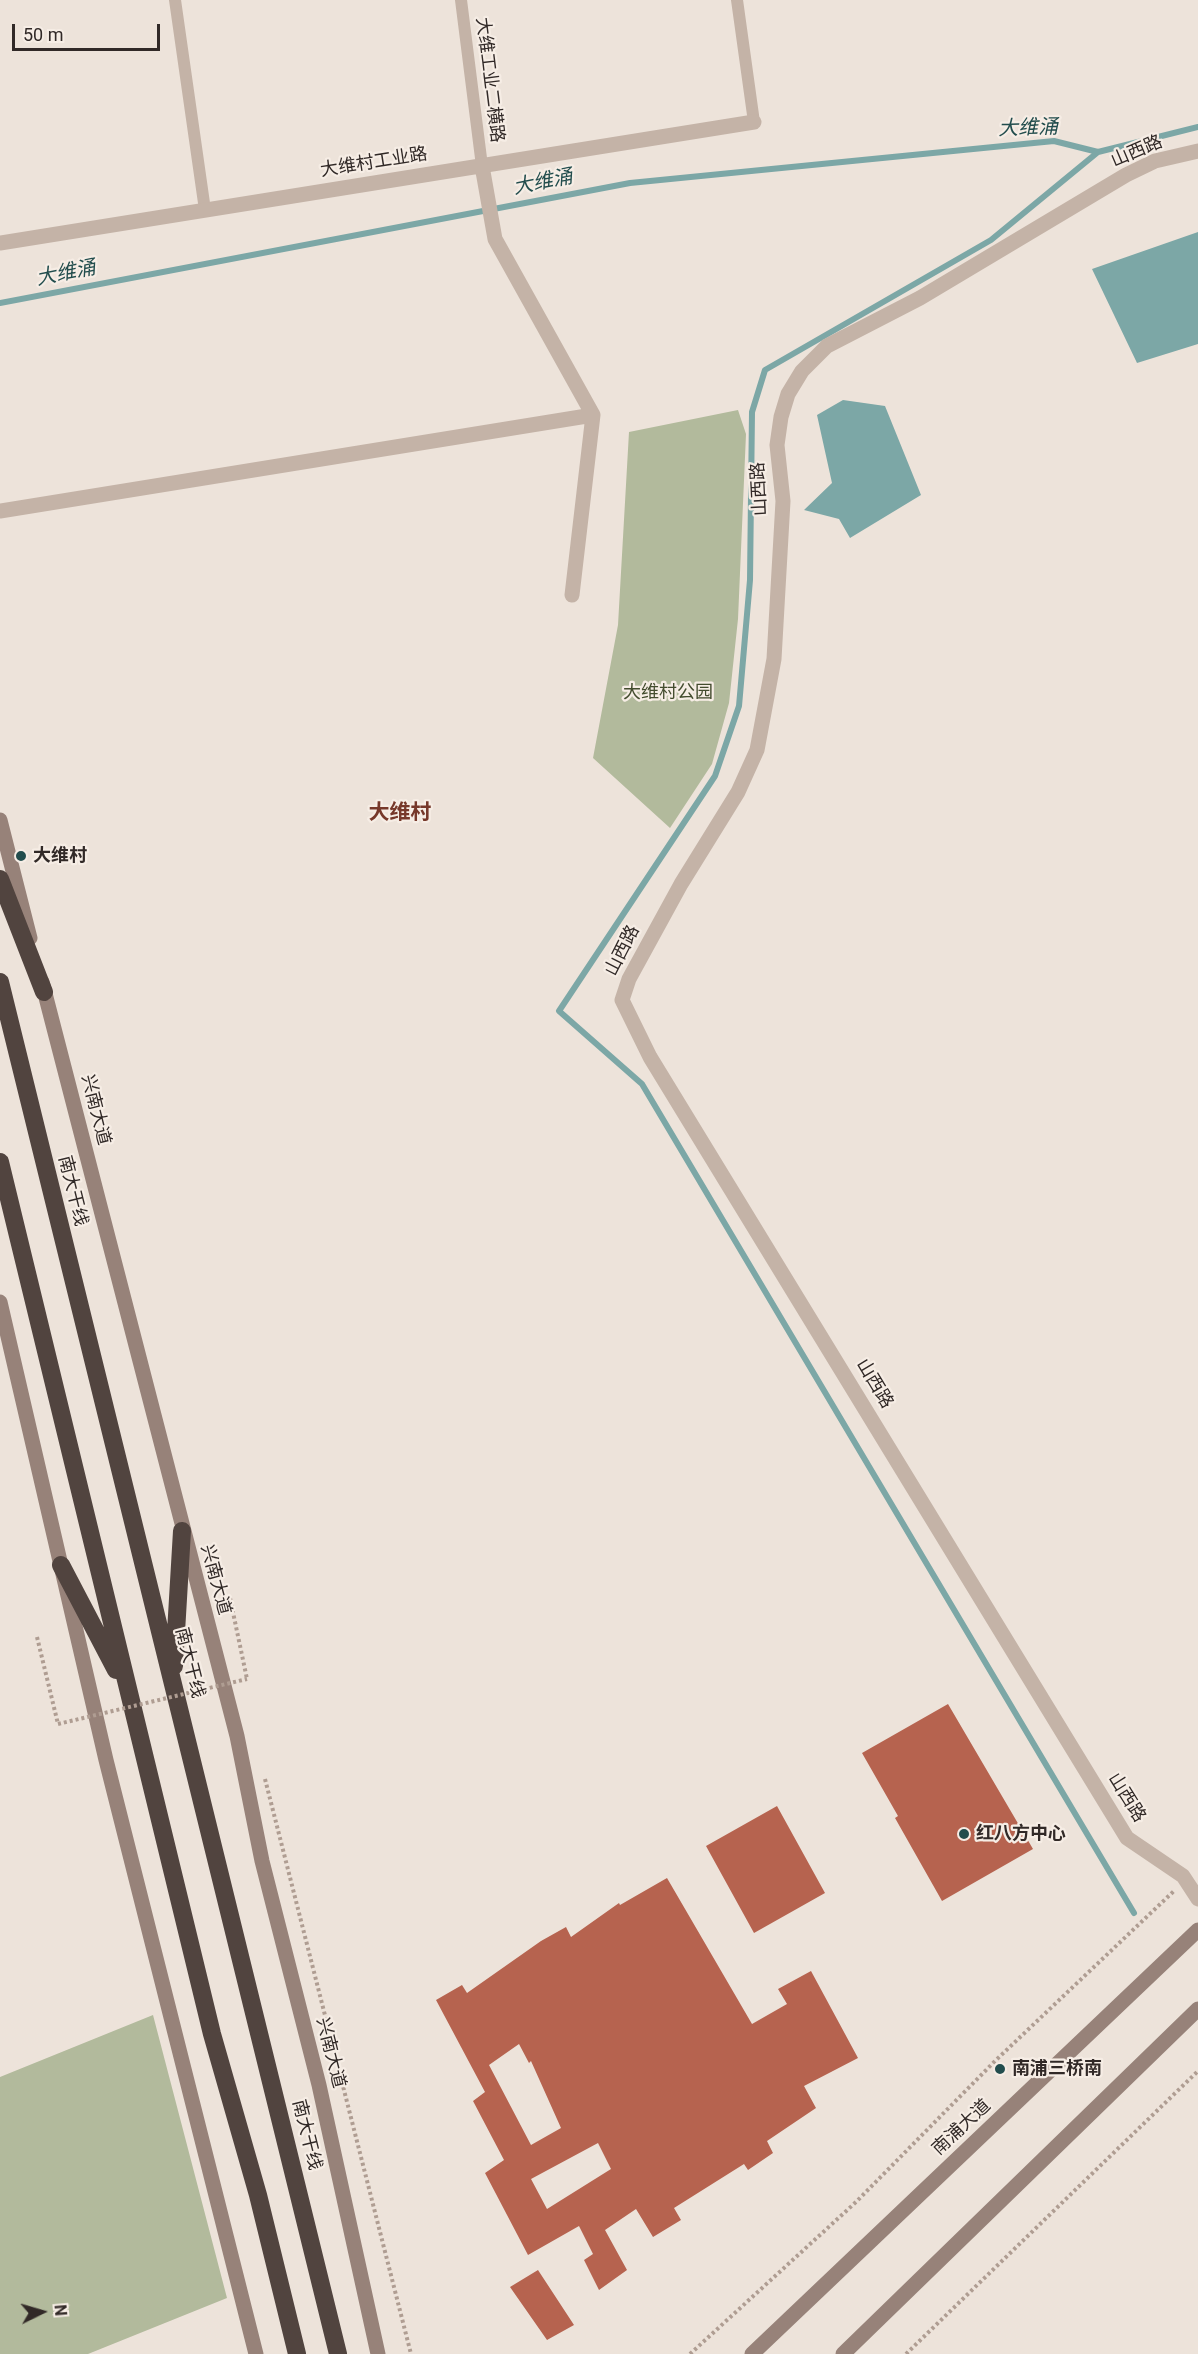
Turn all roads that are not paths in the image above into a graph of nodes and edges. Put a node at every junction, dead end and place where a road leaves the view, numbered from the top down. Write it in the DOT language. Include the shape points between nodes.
graph roads {
  1 [pos="175,0"];
  2 [pos="460,0"];
  3 [pos="737,0"];
  4 [pos="754,122"];
  5 [pos="1198,151"];
  6 [pos="482,166"];
  7 [pos="205,210"];
  8 [pos="0,243"];
  9 [pos="593,415"];
  10 [pos="0,511"];
  11 [pos="572,595"];
  12 [pos="0,820"];
  13 [pos="0,879"];
  14 [pos="0,982"];
  15 [pos="44,992"];
  16 [pos="0,1162"];
  17 [pos="0,1302"];
  18 [pos="182,1532"];
  19 [pos="61,1566"];
  20 [pos="173,1686"];
  21 [pos="129,1695"];
  22 [pos="1198,1899"];
  23 [pos="1198,1930"];
  24 [pos="1198,2009"];
  25 [pos="256,2354"];
  26 [pos="297,2354"];
  27 [pos="338,2354"];
  28 [pos="378,2354"];
  29 [pos="752,2354"];
  30 [pos="843,2354"];
  1 -- 7 [label="lane"];
  2 -- 6 [label="lane, 大维工业二横路"];
  3 -- 4 [label="lane"];
  4 -- 6 [label="street, 大维村工业路"];
  5 -- 22 [label="street, 山西路" via="1155,162 1126,175 920,298 827,346 802,371 788,394 777,445 783,501 775,648 756,750 738,792 681,884 629,979 622,1000 650,1057 1127,1838 1183,1876"];
  6 -- 7 [label="street, 大维村工业路"];
  6 -- 9 [label="street" via="495,239"];
  7 -- 8 [label="street, 大维村工业路"];
  9 -- 10 [label="street"];
  9 -- 11 [label="street"];
  12 -- 15 [label="main road, 兴南大道"];
  13 -- 15 [label="highway"];
  14 -- 20 [label="highway, 南大干线"];
  15 -- 18 [label="main road, 兴南大道"];
  16 -- 21 [label="highway"];
  17 -- 19 [label="main road"];
  18 -- 20 [label="highway"];
  18 -- 28 [label="main road, 兴南大道" via="237,1736 262,1861 319,2085"];
  19 -- 21 [label="highway"];
  19 -- 25 [label="main road"];
  20 -- 27 [label="highway, 南大干线"];
  21 -- 26 [label="highway" via="212,2034 258,2195"];
  23 -- 29 [label="main road, 南浦大道"];
  24 -- 30 [label="main road"];
}
